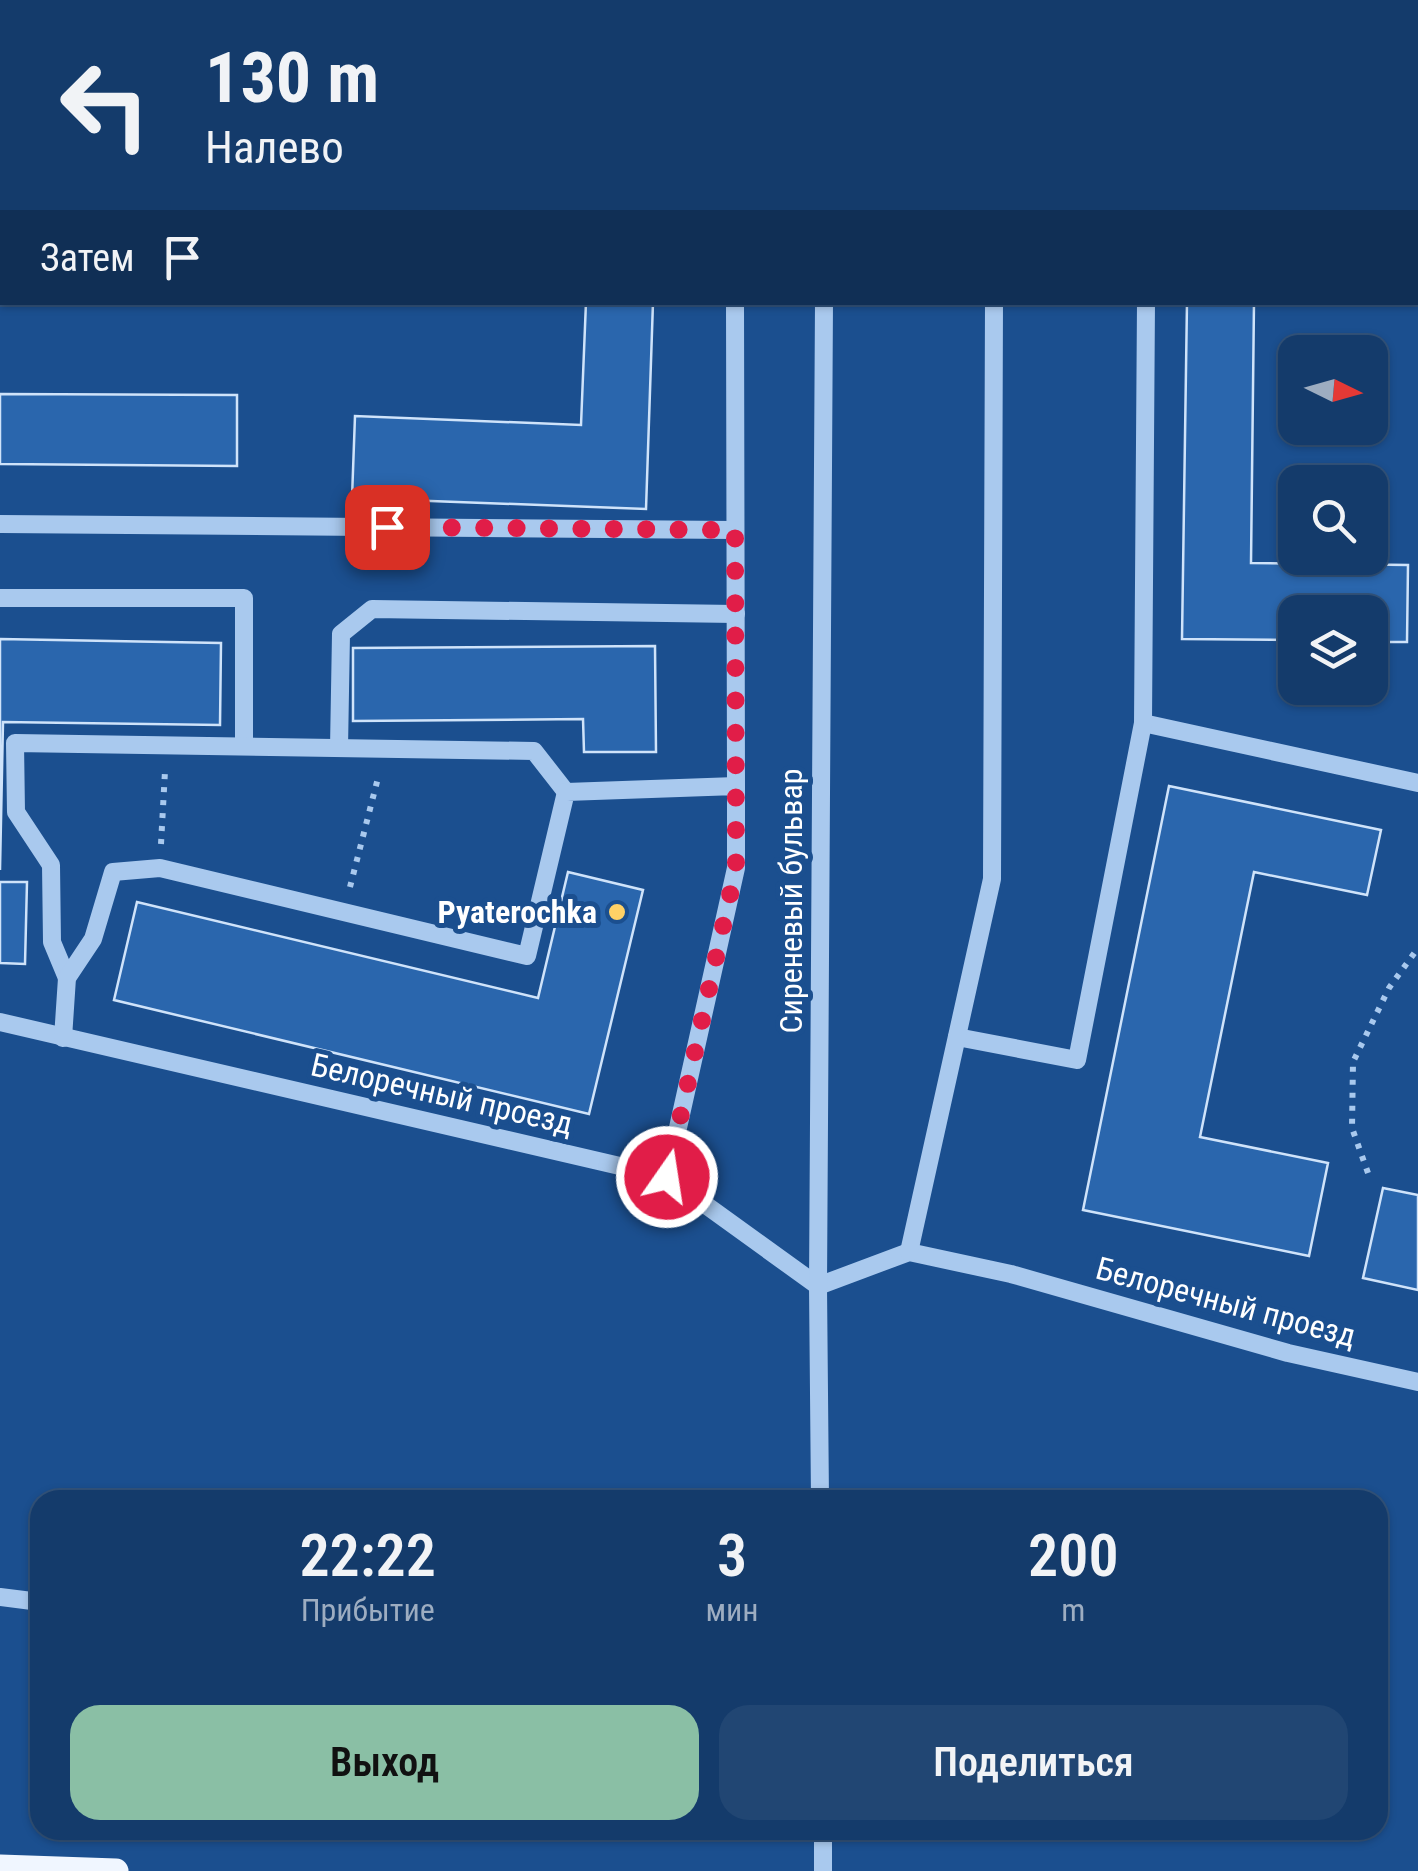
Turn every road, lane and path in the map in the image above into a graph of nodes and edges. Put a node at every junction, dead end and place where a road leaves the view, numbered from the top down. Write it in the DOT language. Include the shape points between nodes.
graph roads {
  1 [pos="734,305"];
  2 [pos="824,305"];
  3 [pos="994,305"];
  4 [pos="1146,305"];
  5 [pos="0,524"];
  6 [pos="735,530"];
  7 [pos="0,598"];
  8 [pos="736,614"];
  9 [pos="1144,722"];
  10 [pos="166,745"];
  11 [pos="244,746"];
  12 [pos="338,748"];
  13 [pos="386,748"];
  14 [pos="1418,783"];
  15 [pos="736,786"];
  16 [pos="566,792"];
  17 [pos="160,868"];
  18 [pos="344,912"];
  19 [pos="1418,948"];
  20 [pos="66,978"];
  21 [pos="0,1022"];
  22 [pos="957,1037"];
  23 [pos="63,1038"];
  24 [pos="1368,1173"];
  25 [pos="667,1177"];
  26 [pos="910,1252"];
  27 [pos="818,1286"];
  28 [pos="1418,1382"];
  29 [pos="820,1490"];
  30 [pos="0,1597"];
  31 [pos="30,1601"];
  32 [pos="823,1840"];
  33 [pos="0,1867"];
  34 [pos="116,1871"];
  35 [pos="823,1871"];
  1 -- 6 [label="street"];
  2 -- 27 [label="street, Сиреневый бульвар"];
  3 -- 22 [label="street" via="992,879"];
  4 -- 9 [label="street"];
  5 -- 6 [label="street"];
  6 -- 8 [label="street"];
  7 -- 11 [label="street" via="244,598"];
  8 -- 12 [label="street" via="372,609 342,634"];
  8 -- 15 [label="street"];
  9 -- 14 [label="street"];
  9 -- 22 [label="street" via="1077,1060"];
  10 -- 11 [label="street"];
  10 -- 17 [label="path"];
  10 -- 20 [label="street" via="16,742 16,812 52,865 52,942"];
  11 -- 12 [label="street"];
  12 -- 13 [label="street"];
  13 -- 16 [label="street" via="534,751"];
  13 -- 18 [label="path"];
  15 -- 16 [label="street"];
  15 -- 25 [label="street" via="736,868"];
  16 -- 18 [label="street" via="527,956"];
  17 -- 18 [label="street"];
  17 -- 20 [label="street" via="113,872 93,939"];
  19 -- 24 [label="path" via="1389,988 1353,1062 1352,1128"];
  20 -- 23 [label="street"];
  21 -- 23 [label="street, Белоречный проезд"];
  22 -- 26 [label="street"];
  23 -- 25 [label="street, Белоречный проезд"];
  25 -- 27 [label="street, Белоречный проезд"];
  26 -- 27 [label="street"];
  26 -- 28 [label="street, Белоречный проезд"];
  27 -- 29 [label="street, Сиреневый бульвар"];
  30 -- 31 [label="street"];
  32 -- 35 [label="street"];
  33 -- 34 [label="main road"];
}
